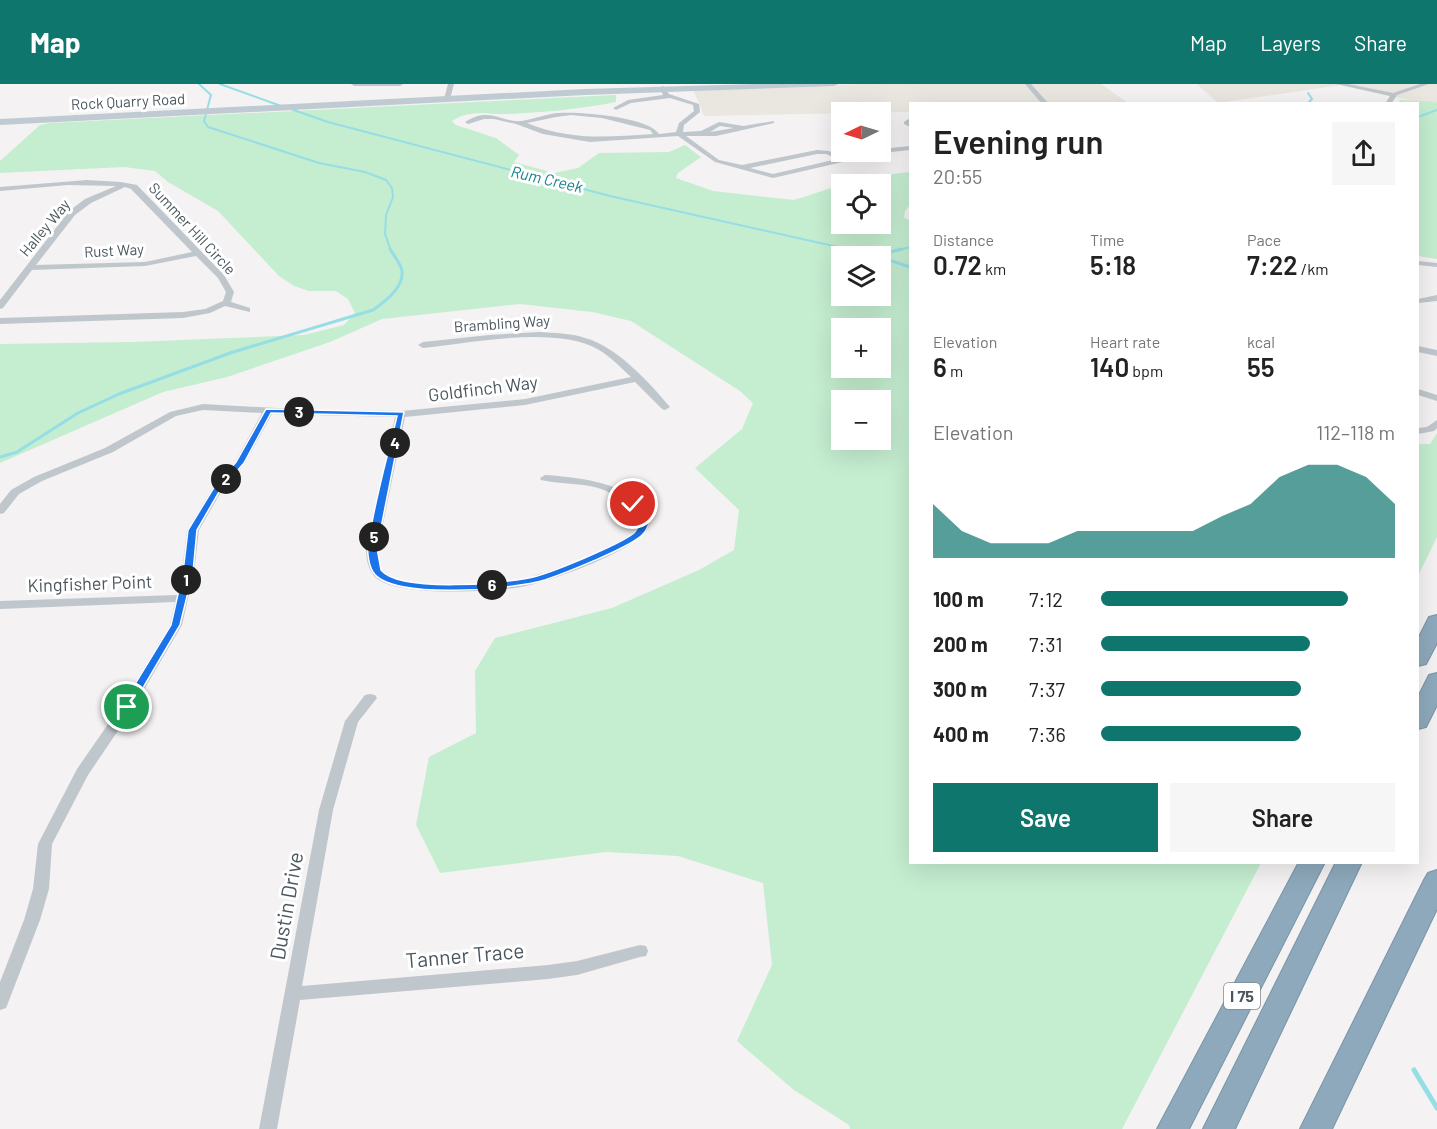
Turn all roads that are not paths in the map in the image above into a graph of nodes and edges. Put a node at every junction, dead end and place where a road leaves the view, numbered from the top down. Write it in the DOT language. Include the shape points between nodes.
graph roads {
  1 [pos="354,84"];
  2 [pos="400,84"];
  3 [pos="451,84"];
  4 [pos="824,84"];
  5 [pos="834,84"];
  6 [pos="1028,84"];
  7 [pos="1339,84"];
  8 [pos="1426,84"];
  9 [pos="669,91"];
  10 [pos="1394,95"];
  11 [pos="447,99"];
  12 [pos="683,101"];
  13 [pos="1044,102"];
  14 [pos="1389,102"];
  15 [pos="616,108"];
  16 [pos="684,113"];
  17 [pos="0,122"];
  18 [pos="468,122"];
  19 [pos="772,122"];
  20 [pos="521,123"];
  21 [pos="642,126"];
  22 [pos="681,136"];
  23 [pos="620,137"];
  24 [pos="656,137"];
  25 [pos="596,140"];
  26 [pos="909,148"];
  27 [pos="900,149"];
  28 [pos="891,150"];
  29 [pos="596,151"];
  30 [pos="831,154"];
  31 [pos="909,157"];
  32 [pos="831,162"];
  33 [pos="741,168"];
  34 [pos="125,184"];
  35 [pos="0,189"];
  36 [pos="198,253"];
  37 [pos="1419,263"];
  38 [pos="1437,265"];
  39 [pos="29,268"];
  40 [pos="1437,298"];
  41 [pos="1419,301"];
  42 [pos="224,303"];
  43 [pos="0,306"];
  44 [pos="248,309"];
  45 [pos="0,321"];
  46 [pos="423,345"];
  47 [pos="1419,349"];
  48 [pos="1437,353"];
  49 [pos="636,379"];
  50 [pos="1419,392"];
  51 [pos="1437,398"];
  52 [pos="665,407"];
  53 [pos="269,410"];
  54 [pos="401,414"];
  55 [pos="1437,423"];
  56 [pos="1419,431"];
  57 [pos="545,478"];
  58 [pos="0,511"];
  59 [pos="182,598"];
  60 [pos="0,605"];
  61 [pos="1437,622"];
  62 [pos="1419,657"];
  63 [pos="1437,680"];
  64 [pos="370,698"];
  65 [pos="1419,719"];
  66 [pos="1311,864"];
  67 [pos="1348,864"];
  68 [pos="1437,880"];
  69 [pos="640,951"];
  70 [pos="293,994"];
  71 [pos="0,1003"];
  72 [pos="268,1129"];
  73 [pos="1173,1129"];
  74 [pos="1218,1129"];
  75 [pos="1316,1129"];
  1 -- 2 [label="street"];
  3 -- 11 [label="street"];
  4 -- 5 [label="street, Rock Quarry Road"];
  4 -- 9 [label="street, Rock Quarry Road"];
  6 -- 13 [label="street"];
  7 -- 10 [label="street"];
  8 -- 10 [label="street"];
  9 -- 11 [label="street, Rock Quarry Road"];
  9 -- 12 [label="street"];
  9 -- 15 [label="street"];
  10 -- 14 [label="street"];
  11 -- 17 [label="street, Rock Quarry Road"];
  12 -- 16 [label="street"];
  12 -- 16 [label="street" via="696,104 697,112"];
  16 -- 22 [label="street" via="678,133"];
  18 -- 20 [label="street" via="487,117"];
  19 -- 22 [label="street" via="716,134"];
  20 -- 21 [label="street" via="573,112"];
  20 -- 25 [label="street" via="543,132"];
  21 -- 23 [label="street"];
  21 -- 24 [label="street" via="655,130"];
  22 -- 24 [label="street"];
  22 -- 33 [label="street" via="717,161"];
  23 -- 24 [label="street"];
  23 -- 25 [label="street"];
  25 -- 29 [label="street"];
  26 -- 27 [label="street"];
  27 -- 28 [label="street"];
  27 -- 31 [label="street"];
  30 -- 33 [label="street" via="817,152"];
  32 -- 33 [label="street" via="776,176"];
  34 -- 35 [label="street, Summer Hill Circle"];
  34 -- 36 [label="street, Summer Hill Circle" via="148,200"];
  34 -- 39 [label="street, Halley Way" via="75,211"];
  36 -- 39 [label="street, Rust Way" via="145,264"];
  36 -- 42 [label="street, Summer Hill Circle" via="228,286 230,299"];
  37 -- 38 [label="street"];
  39 -- 43 [label="street, Halley Way"];
  40 -- 41 [label="street"];
  42 -- 44 [label="street"];
  42 -- 45 [label="street, Summer Hill Circle" via="183,315"];
  46 -- 49 [label="street, Brambling Way" via="526,335 575,338 608,352"];
  47 -- 48 [label="street"];
  49 -- 52 [label="street, Brambling Way"];
  49 -- 54 [label="street, Goldfinch Way" via="525,402"];
  50 -- 51 [label="street"];
  53 -- 54 [label="street, Goldfinch Way"];
  53 -- 58 [label="street, Goldfinch Way" via="203,407 173,414 109,450 38,478 15,492"];
  53 -- 59 [label="street" via="240,463 216,491 193,530"];
  54 -- 57 [label="street" via="372,548 376,570 387,581 447,587 520,583 617,546 643,530 642,513 613,490 581,480"];
  55 -- 56 [label="street"];
  59 -- 60 [label="street, Kingfisher Point"];
  59 -- 71 [label="street" via="176,625 82,773 45,844 41,889"];
  61 -- 62 [label="highway"];
  63 -- 65 [label="highway"];
  64 -- 70 [label="street, Dustin Drive" via="352,721 326,810"];
  66 -- 73 [label="highway, I 75"];
  67 -- 74 [label="highway"];
  68 -- 75 [label="highway"];
  69 -- 70 [label="street, Tanner Trace" via="548,972"];
  70 -- 72 [label="street, Dustin Drive"];
}
